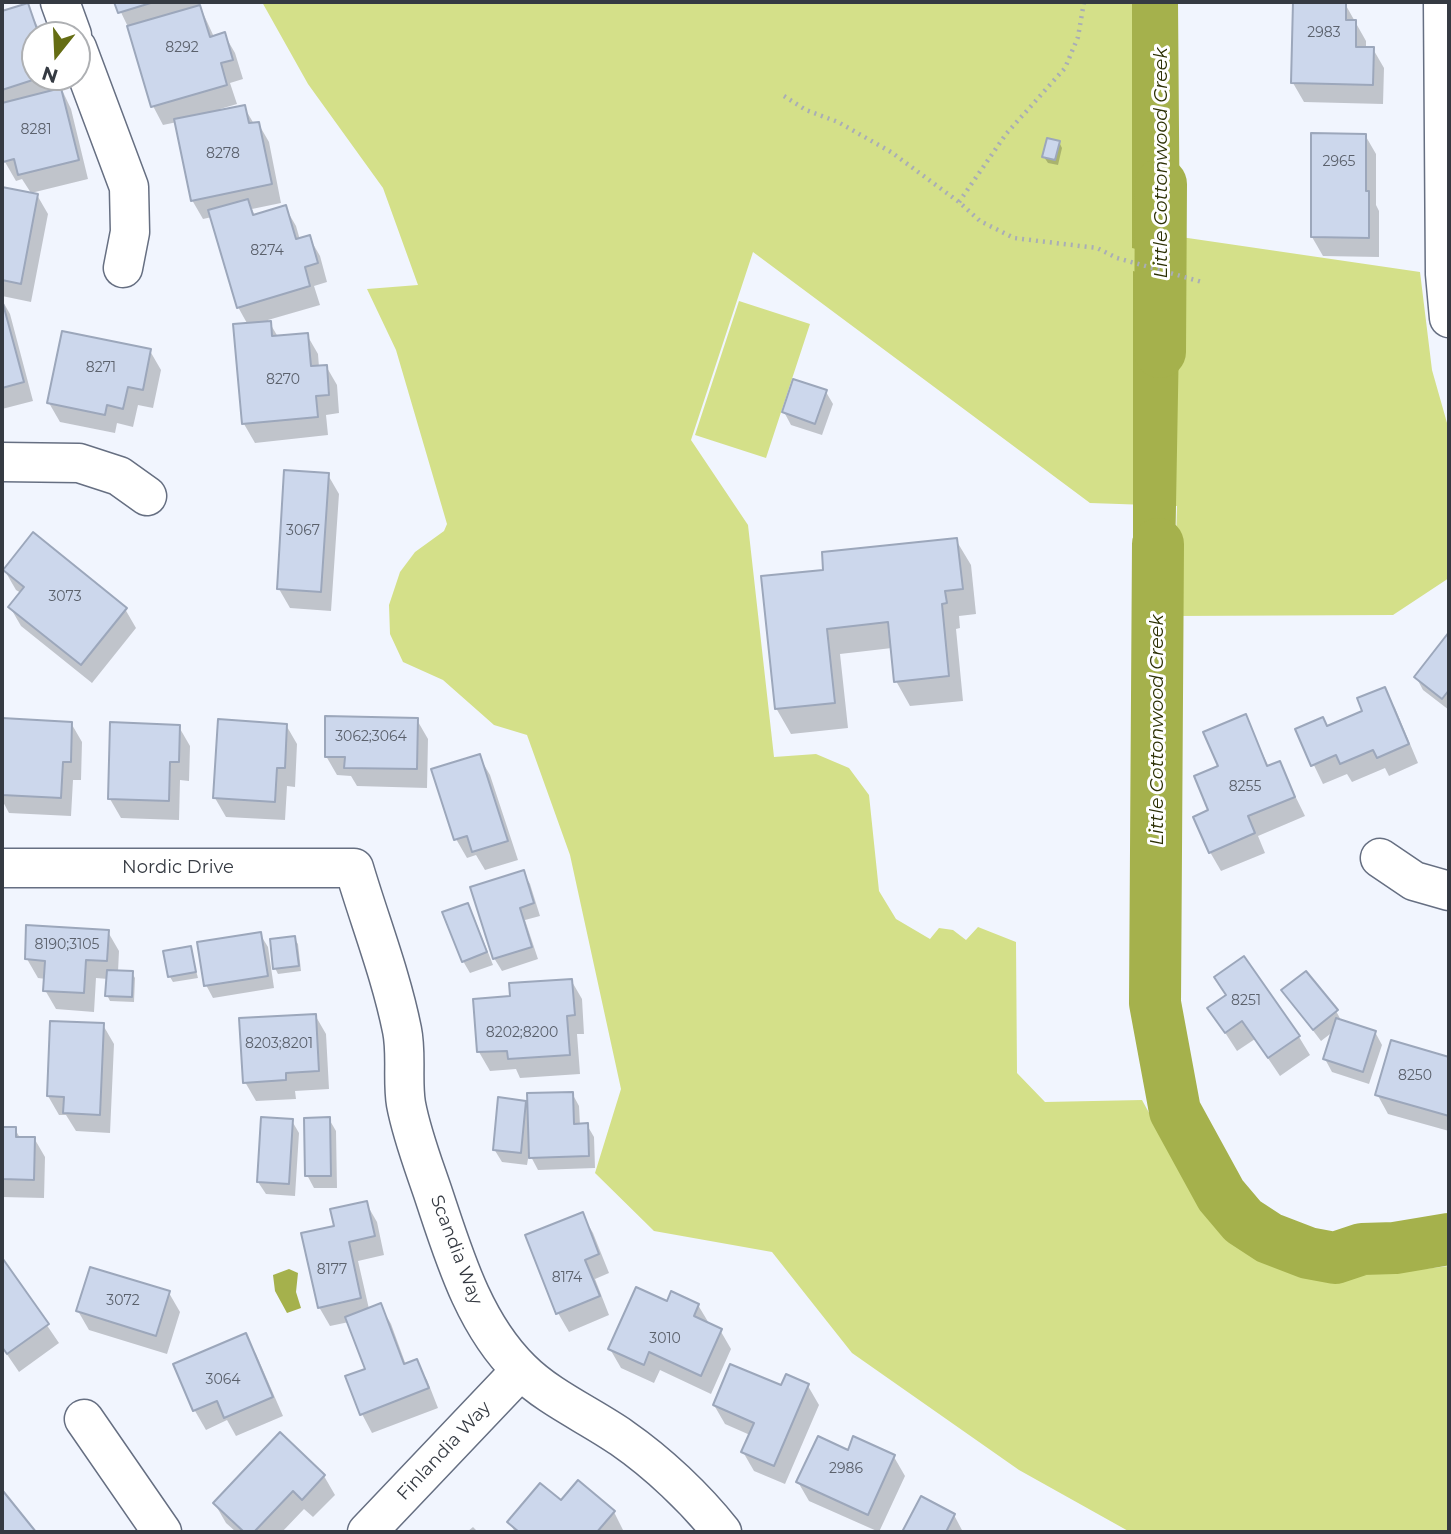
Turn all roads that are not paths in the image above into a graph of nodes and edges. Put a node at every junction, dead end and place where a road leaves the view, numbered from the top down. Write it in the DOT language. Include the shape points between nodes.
graph roads {
  1 [pos="60,2"];
  2 [pos="1443,2"];
  3 [pos="67,21"];
  4 [pos="91,85"];
  5 [pos="123,268"];
  6 [pos="1449,318"];
  7 [pos="2,462"];
  8 [pos="148,495"];
  9 [pos="1380,858"];
  10 [pos="2,868"];
  11 [pos="354,868"];
  12 [pos="1449,891"];
  13 [pos="521,1370"];
  14 [pos="84,1419"];
  15 [pos="162,1532"];
  16 [pos="367,1532"];
  17 [pos="722,1532"];
  1 -- 3 [label="street"];
  2 -- 6 [label="street"];
  4 -- 5 [label="street" via="129,187 130,232"];
  7 -- 8 [label="street" via="79,463 119,476"];
  9 -- 12 [label="street" via="1414,881"];
  10 -- 11 [label="street, Nordic Drive"];
  11 -- 13 [label="street, Scandia Way" via="397,1005 406,1102 456,1262 491,1332"];
  13 -- 16 [label="street, Finlandia Way"];
  13 -- 17 [label="street, Scandia Way" via="623,1438"];
  14 -- 15 [label="street"];
}
